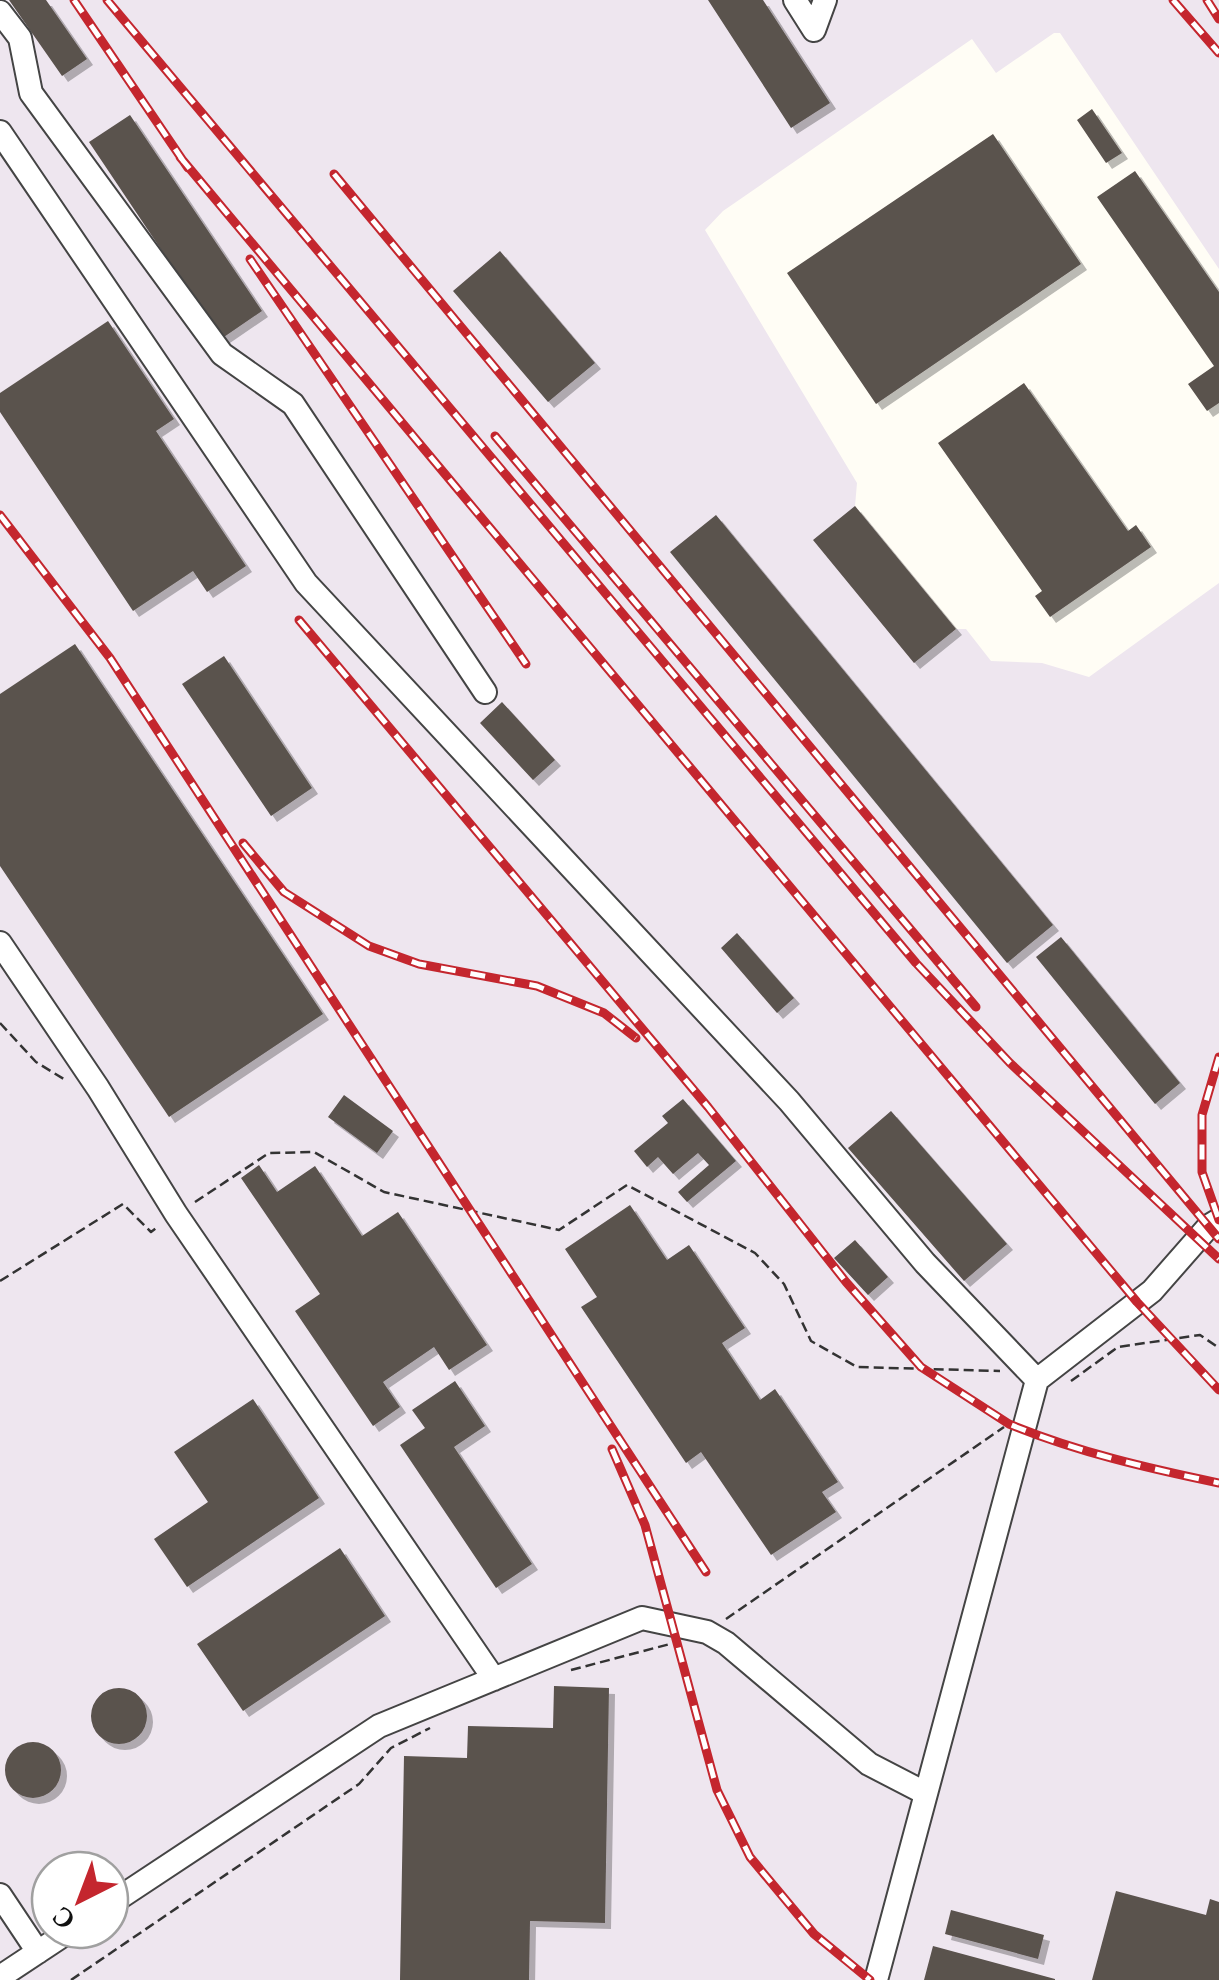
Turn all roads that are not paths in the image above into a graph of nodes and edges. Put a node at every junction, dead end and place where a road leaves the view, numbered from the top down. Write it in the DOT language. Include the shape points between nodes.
graph roads {
  1 [pos="795,0"];
  2 [pos="826,0"];
  3 [pos="0,12"];
  4 [pos="0,132"];
  5 [pos="486,692"];
  6 [pos="0,943"];
  7 [pos="1219,1220"];
  8 [pos="1037,1380"];
  9 [pos="494,1679"];
  10 [pos="925,1793"];
  11 [pos="130,1891"];
  12 [pos="0,1895"];
  13 [pos="41,1950"];
  14 [pos="38,1952"];
  15 [pos="0,1977"];
  16 [pos="876,1980"];
  1 -- 2 [label="street" via="814,30"];
  3 -- 5 [label="street" via="20,38 31,92 222,354 293,404"];
  4 -- 8 [label="street" via="306,583 788,1101 925,1263"];
  6 -- 9 [label="street"];
  7 -- 8 [label="street" via="1152,1291"];
  8 -- 10 [label="street"];
  9 -- 10 [label="street" via="642,1618 707,1632 868,1764"];
  9 -- 11 [label="street" via="380,1726"];
  10 -- 16 [label="street"];
  12 -- 14 [label="street"];
  13 -- 14 [label="street"];
  14 -- 15 [label="street"];
}
